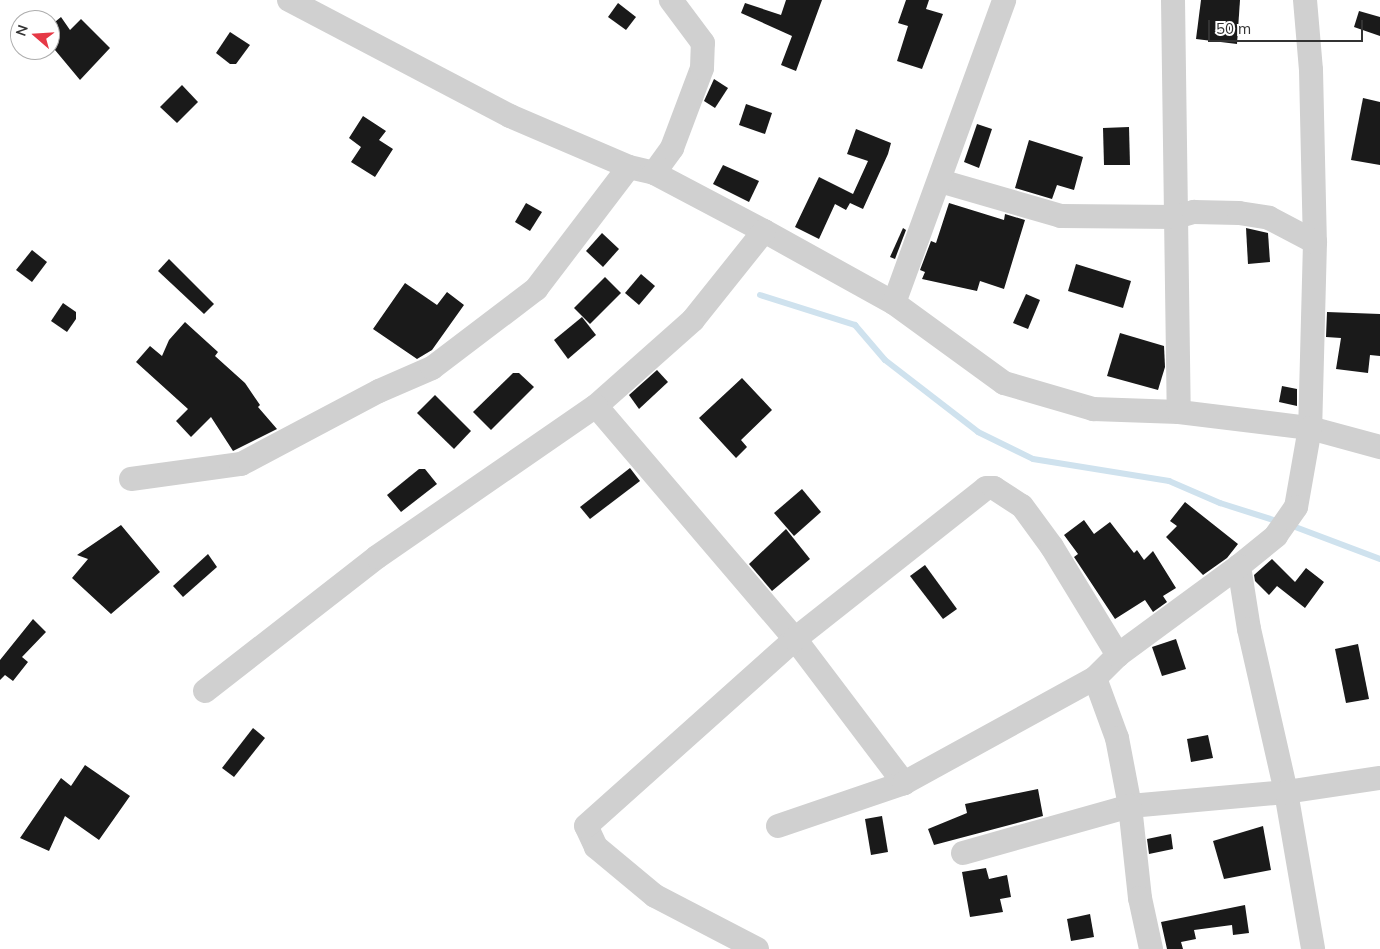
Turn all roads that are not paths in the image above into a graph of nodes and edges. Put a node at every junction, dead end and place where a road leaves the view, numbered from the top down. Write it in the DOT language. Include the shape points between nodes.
graph roads {
  1 [pos="289,0"];
  2 [pos="671,0"];
  3 [pos="1004,0"];
  4 [pos="1173,0"];
  5 [pos="1305,0"];
  6 [pos="629,167"];
  7 [pos="654,173"];
  8 [pos="940,182"];
  9 [pos="1176,217"];
  10 [pos="764,231"];
  11 [pos="1315,242"];
  12 [pos="894,304"];
  13 [pos="596,406"];
  14 [pos="1179,412"];
  15 [pos="1310,428"];
  16 [pos="1380,447"];
  17 [pos="131,478"];
  18 [pos="1239,566"];
  19 [pos="795,639"];
  20 [pos="1118,655"];
  21 [pos="1095,678"];
  22 [pos="205,690"];
  23 [pos="1380,778"];
  24 [pos="904,783"];
  25 [pos="1286,792"];
  26 [pos="1130,806"];
  27 [pos="778,826"];
  28 [pos="963,853"];
  29 [pos="757,949"];
  30 [pos="1151,949"];
  31 [pos="1313,949"];
  1 -- 6 [label="street" via="510,116"];
  2 -- 7 [label="street" via="703,43 702,68 672,148"];
  3 -- 8 [label="street"];
  4 -- 9 [label="street"];
  5 -- 11 [label="street" via="1311,70"];
  6 -- 7 [label="street"];
  6 -- 17 [label="street" via="536,289 432,368 379,391 241,464"];
  7 -- 10 [label="street"];
  8 -- 9 [label="street" via="1061,216"];
  8 -- 12 [label="street"];
  9 -- 11 [label="street" via="1194,212 1239,213 1269,218"];
  9 -- 14 [label="street"];
  10 -- 12 [label="street"];
  10 -- 13 [label="street" via="693,320"];
  11 -- 15 [label="street"];
  12 -- 14 [label="street" via="1004,383 1093,409"];
  13 -- 19 [label="street"];
  13 -- 22 [label="street" via="377,557"];
  14 -- 15 [label="street"];
  15 -- 16 [label="street"];
  15 -- 18 [label="street" via="1296,507 1276,536"];
  18 -- 20 [label="street"];
  18 -- 25 [label="street" via="1249,630"];
  19 -- 20 [label="street" via="986,488 994,488 1027,513 1052,547"];
  19 -- 24 [label="street"];
  19 -- 29 [label="street" via="586,826 596,847 655,896"];
  20 -- 21 [label="street"];
  21 -- 24 [label="street"];
  21 -- 26 [label="street" via="1116,738"];
  23 -- 25 [label="street"];
  24 -- 27 [label="street"];
  25 -- 26 [label="street"];
  25 -- 31 [label="street"];
  26 -- 28 [label="street"];
  26 -- 30 [label="street" via="1140,898"];
}
